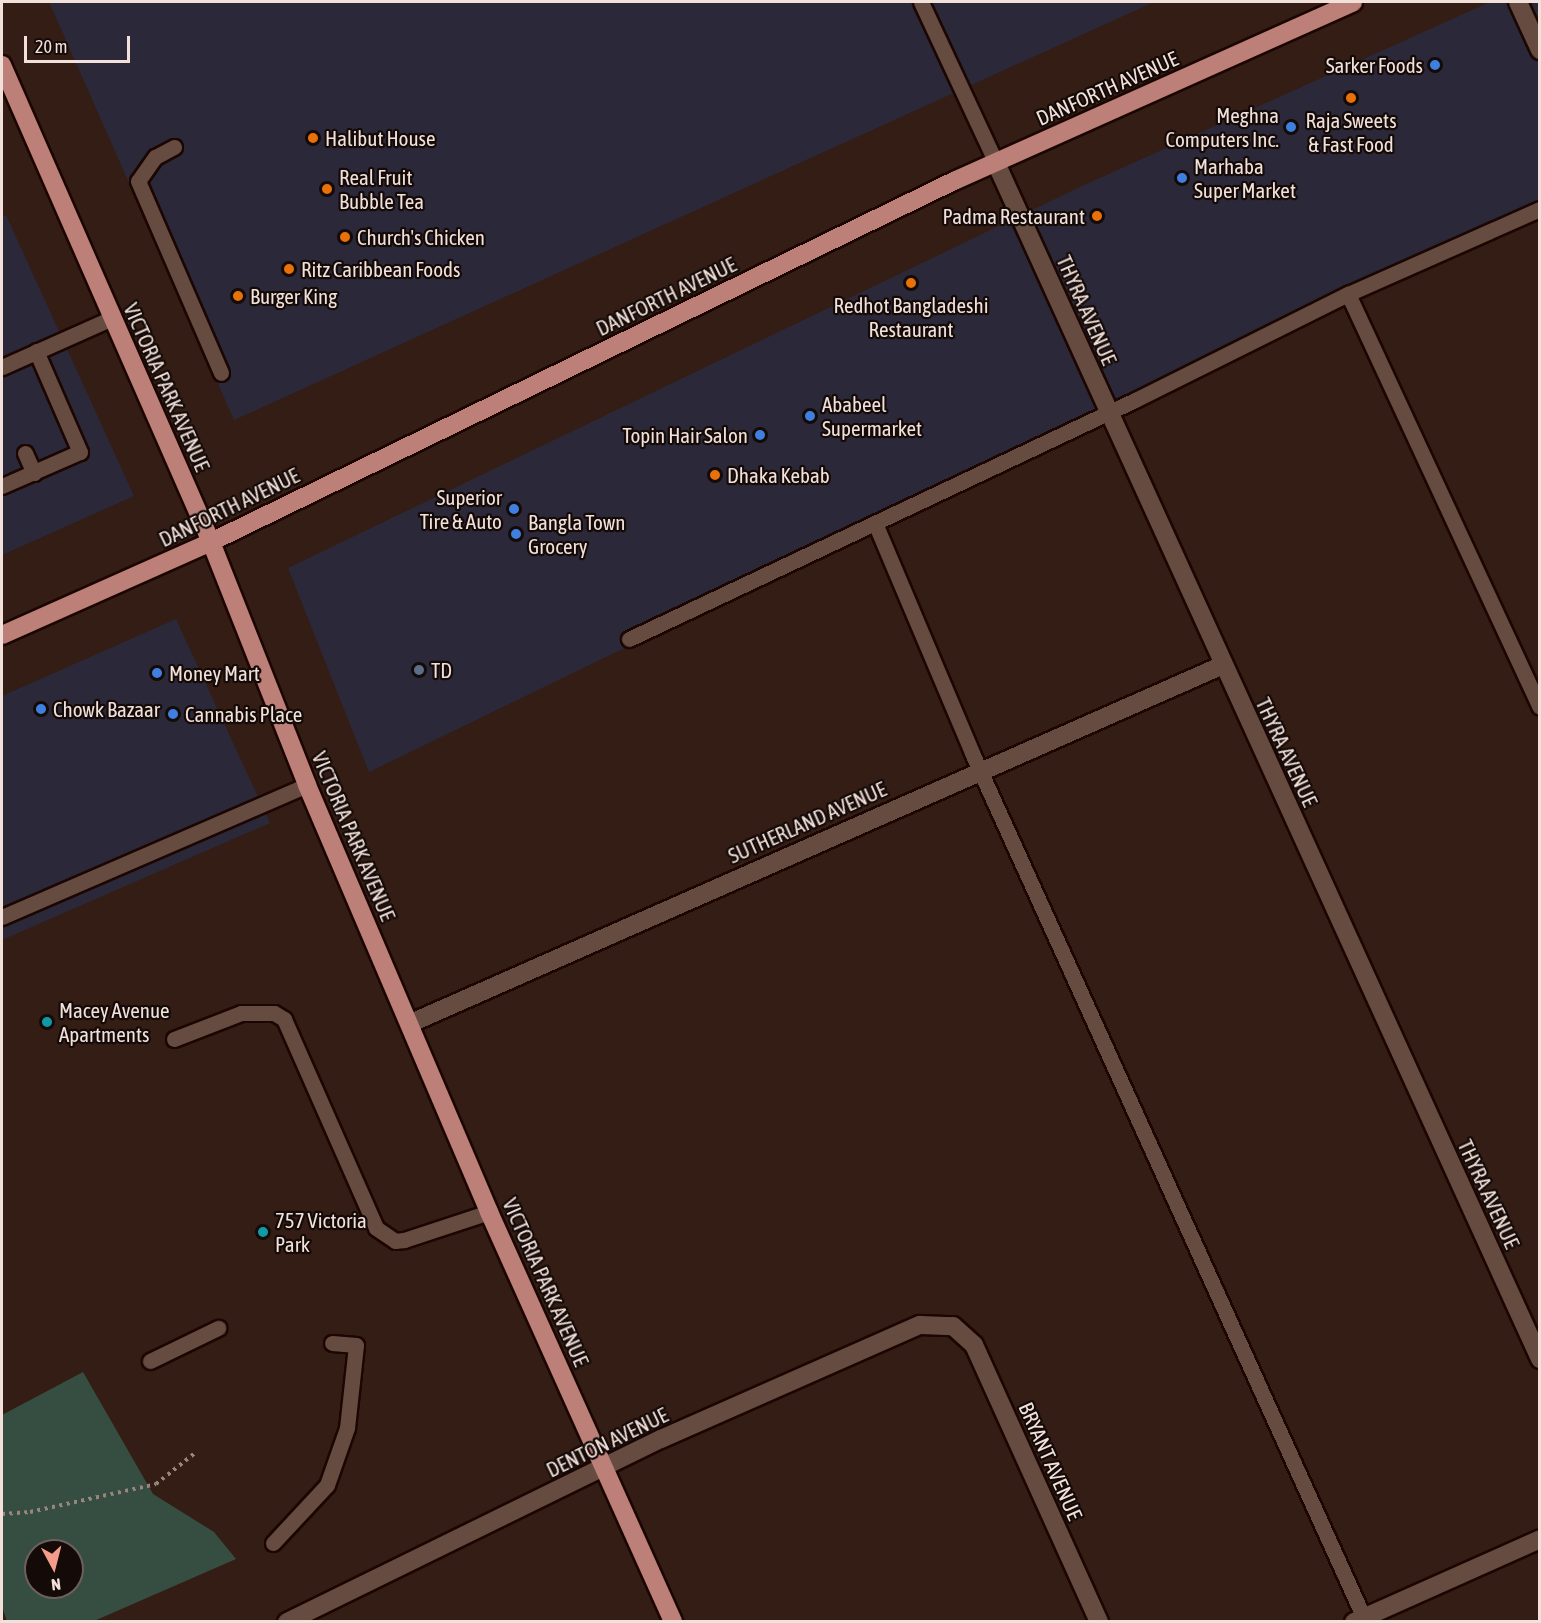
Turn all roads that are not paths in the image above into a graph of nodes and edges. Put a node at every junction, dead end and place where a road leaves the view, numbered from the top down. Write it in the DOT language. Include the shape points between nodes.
graph roads {
  1 [pos="921,2"];
  2 [pos="1353,2"];
  3 [pos="1518,2"];
  4 [pos="1539,50"];
  5 [pos="2,65"];
  6 [pos="174,147"];
  7 [pos="996,163"];
  8 [pos="1539,209"];
  9 [pos="1348,294"];
  10 [pos="112,318"];
  11 [pos="36,351"];
  12 [pos="2,367"];
  13 [pos="221,373"];
  14 [pos="1107,412"];
  15 [pos="25,453"];
  16 [pos="34,472"];
  17 [pos="2,486"];
  18 [pos="874,523"];
  19 [pos="211,542"];
  20 [pos="2,635"];
  21 [pos="629,639"];
  22 [pos="1223,664"];
  23 [pos="1539,707"];
  24 [pos="980,770"];
  25 [pos="307,785"];
  26 [pos="2,917"];
  27 [pos="411,1023"];
  28 [pos="174,1039"];
  29 [pos="489,1212"];
  30 [pos="953,1326"];
  31 [pos="218,1328"];
  32 [pos="332,1343"];
  33 [pos="1539,1359"];
  34 [pos="150,1361"];
  35 [pos="605,1468"];
  36 [pos="1539,1539"];
  37 [pos="273,1543"];
  38 [pos="1359,1620"];
  39 [pos="287,1622"];
  40 [pos="673,1622"];
  41 [pos="1099,1622"];
  1 -- 7 [label="lane"];
  2 -- 7 [label="main road, DANFORTH AVENUE"];
  3 -- 4 [label="street"];
  5 -- 10 [label="main road, VICTORIA PARK AVENUE"];
  6 -- 13 [label="lane" via="155,157 138,181"];
  7 -- 14 [label="street, THYRA AVENUE"];
  7 -- 19 [label="main road, DANFORTH AVENUE"];
  8 -- 9 [label="lane"];
  9 -- 14 [label="lane"];
  9 -- 23 [label="lane"];
  10 -- 11 [label="lane"];
  10 -- 19 [label="main road, VICTORIA PARK AVENUE"];
  11 -- 12 [label="lane"];
  11 -- 16 [label="lane" via="80,452"];
  14 -- 18 [label="lane"];
  14 -- 22 [label="street, THYRA AVENUE"];
  15 -- 16 [label="lane"];
  16 -- 17 [label="lane"];
  18 -- 21 [label="lane"];
  18 -- 24 [label="lane"];
  19 -- 20 [label="main road, DANFORTH AVENUE"];
  19 -- 25 [label="main road, VICTORIA PARK AVENUE"];
  22 -- 24 [label="street, SUTHERLAND AVENUE"];
  22 -- 33 [label="street, THYRA AVENUE"];
  24 -- 27 [label="street, SUTHERLAND AVENUE"];
  24 -- 38 [label="lane"];
  25 -- 26 [label="lane"];
  25 -- 27 [label="main road, VICTORIA PARK AVENUE"];
  27 -- 29 [label="main road, VICTORIA PARK AVENUE"];
  28 -- 29 [label="lane" via="241,1013 274,1013 284,1018 376,1228 395,1241 404,1240"];
  29 -- 35 [label="main road, VICTORIA PARK AVENUE"];
  30 -- 35 [label="street, DENTON AVENUE" via="920,1325"];
  30 -- 41 [label="street, BRYANT AVENUE" via="974,1345"];
  31 -- 34 [label="lane"];
  32 -- 37 [label="lane" via="356,1345 347,1428 327,1485"];
  35 -- 39 [label="street, DENTON AVENUE"];
  35 -- 40 [label="main road, VICTORIA PARK AVENUE"];
  36 -- 38 [label="street"];
}
